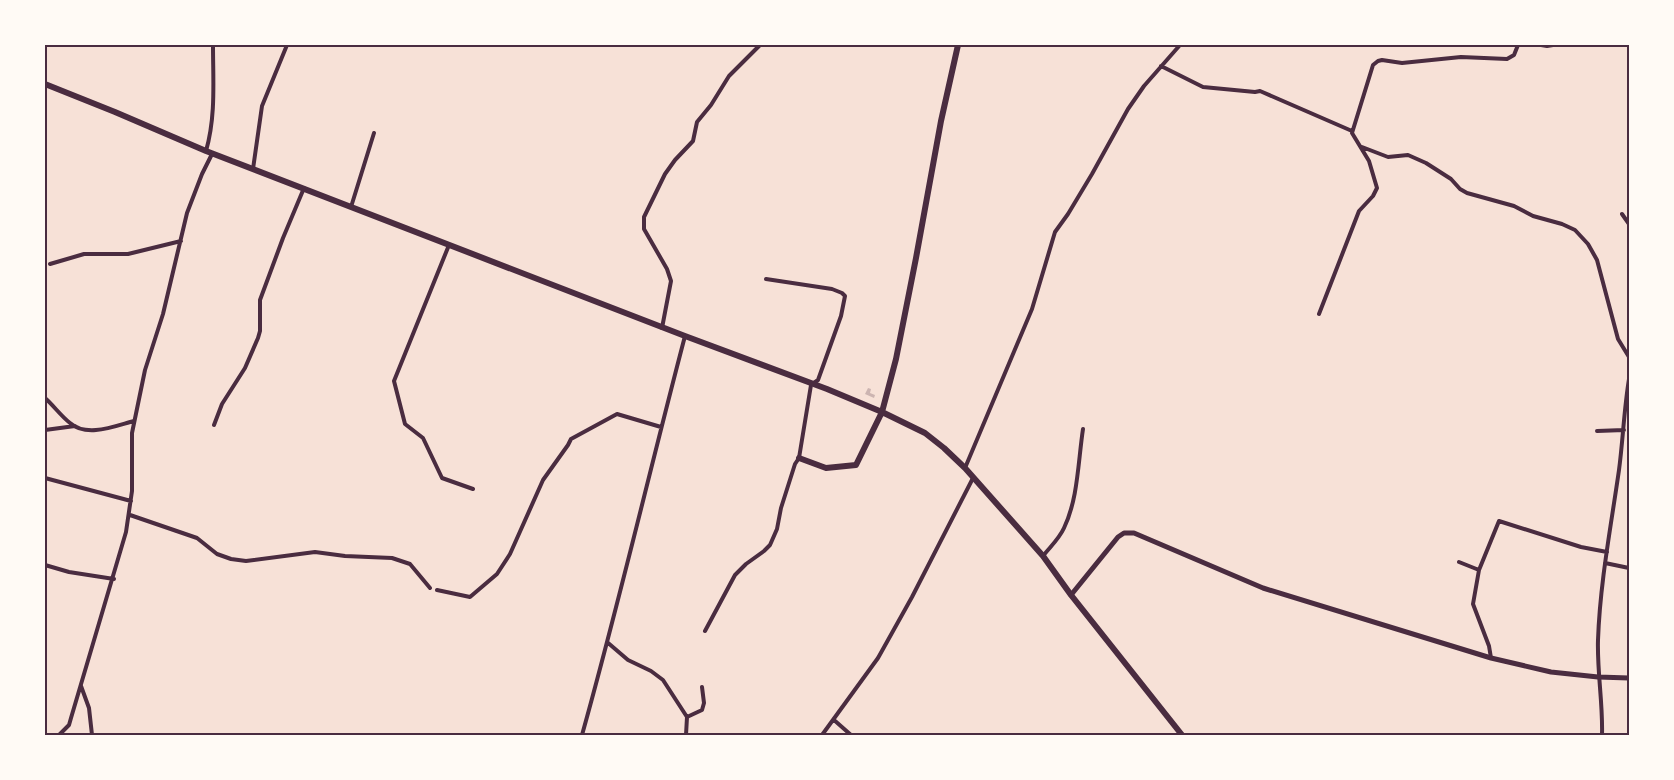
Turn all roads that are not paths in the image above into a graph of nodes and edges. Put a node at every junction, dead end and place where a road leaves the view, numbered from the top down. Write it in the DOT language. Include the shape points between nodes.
graph roads {
  1 [pos="213,45"];
  2 [pos="287,45"];
  3 [pos="760,45"];
  4 [pos="958,45"];
  5 [pos="1180,45"];
  6 [pos="1518,45"];
  7 [pos="1541,45"];
  8 [pos="1553,45"];
  9 [pos="1161,66"];
  10 [pos="45,84"];
  11 [pos="1352,132"];
  12 [pos="374,133"];
  13 [pos="1362,147"];
  14 [pos="209,153"];
  15 [pos="253,169"];
  16 [pos="304,188"];
  17 [pos="351,207"];
  18 [pos="1622,214"];
  19 [pos="1629,224"];
  20 [pos="181,240"];
  21 [pos="449,245"];
  22 [pos="50,264"];
  23 [pos="766,279"];
  24 [pos="1319,314"];
  25 [pos="662,328"];
  26 [pos="685,336"];
  27 [pos="1629,356"];
  28 [pos="1629,379"];
  29 [pos="813,384"];
  30 [pos="45,398"];
  31 [pos="882,412"];
  32 [pos="1627,418"];
  33 [pos="134,421"];
  34 [pos="214,425"];
  35 [pos="75,426"];
  36 [pos="661,427"];
  37 [pos="45,430"];
  38 [pos="1082,430"];
  39 [pos="1624,430"];
  40 [pos="1597,431"];
  41 [pos="799,458"];
  42 [pos="965,468"];
  43 [pos="45,478"];
  44 [pos="973,478"];
  45 [pos="473,489"];
  46 [pos="131,501"];
  47 [pos="130,515"];
  48 [pos="1607,552"];
  49 [pos="1042,556"];
  50 [pos="1459,562"];
  51 [pos="1605,563"];
  52 [pos="45,565"];
  53 [pos="1629,568"];
  54 [pos="1479,570"];
  55 [pos="114,579"];
  56 [pos="430,588"];
  57 [pos="437,590"];
  58 [pos="1071,595"];
  59 [pos="705,631"];
  60 [pos="608,642"];
  61 [pos="1491,658"];
  62 [pos="1598,677"];
  63 [pos="1629,678"];
  64 [pos="81,686"];
  65 [pos="702,687"];
  66 [pos="686,717"];
  67 [pos="834,720"];
  68 [pos="59,735"];
  69 [pos="92,735"];
  70 [pos="582,735"];
  71 [pos="686,735"];
  72 [pos="822,735"];
  73 [pos="851,735"];
  74 [pos="1182,735"];
  75 [pos="1602,735"];
  1 -- 14 [label="street" via="214,109"];
  2 -- 15 [label="street" via="262,106"];
  3 -- 25 [label="street" via="729,76 697,122 692,141 665,174 644,217 644,229 671,281"];
  4 -- 31 [label="main road" via="900,338"];
  5 -- 9 [label="street"];
  6 -- 11 [label="street" via="1514,55 1507,59 1461,57 1402,64 1378,61 1373,66"];
  7 -- 8 [label="street"];
  9 -- 11 [label="street" via="1203,87 1260,91"];
  9 -- 42 [label="street" via="1128,109 1055,232 1032,310"];
  10 -- 14 [label="main road"];
  11 -- 13 [label="street"];
  12 -- 17 [label="street"];
  13 -- 24 [label="street" via="1370,161 1377,188 1359,211"];
  13 -- 27 [label="street" via="1388,157 1408,155 1451,179 1467,193 1514,206 1575,230 1588,244 1596,260 1618,339"];
  14 -- 15 [label="main road"];
  14 -- 20 [label="street" via="187,213"];
  15 -- 16 [label="main road"];
  16 -- 17 [label="main road"];
  16 -- 34 [label="street" via="261,298 260,330 256,343"];
  17 -- 21 [label="main road"];
  18 -- 19 [label="street"];
  20 -- 22 [label="street" via="128,254 84,254"];
  20 -- 33 [label="street"];
  21 -- 25 [label="main road"];
  21 -- 45 [label="street" via="394,381 405,424 423,438 442,478"];
  23 -- 29 [label="street" via="832,289 845,296 818,380"];
  25 -- 26 [label="main road"];
  26 -- 29 [label="main road"];
  26 -- 36 [label="street"];
  28 -- 32 [label="street"];
  29 -- 31 [label="main road"];
  29 -- 41 [label="street"];
  30 -- 35 [label="street"];
  31 -- 41 [label="main road" via="856,466 826,468"];
  31 -- 42 [label="main road" via="925,433"];
  32 -- 39 [label="street"];
  33 -- 35 [label="street" via="90,430"];
  33 -- 46 [label="street"];
  35 -- 37 [label="street"];
  36 -- 57 [label="street" via="616,414 571,439 543,480 498,574 470,597"];
  36 -- 60 [label="street"];
  38 -- 49 [label="street" via="1068,517 1058,537"];
  39 -- 40 [label="street"];
  39 -- 48 [label="street"];
  41 -- 59 [label="street" via="770,544 735,575"];
  42 -- 44 [label="main road"];
  43 -- 46 [label="street"];
  44 -- 49 [label="main road"];
  44 -- 67 [label="street" via="878,658"];
  46 -- 47 [label="street"];
  47 -- 55 [label="street"];
  47 -- 56 [label="street" via="197,538 217,554 231,559 246,561 315,552 392,558 410,564"];
  48 -- 51 [label="street"];
  48 -- 54 [label="street" via="1500,521"];
  49 -- 58 [label="main road"];
  50 -- 54 [label="street"];
  51 -- 53 [label="street"];
  51 -- 62 [label="street"];
  52 -- 55 [label="street"];
  54 -- 61 [label="street" via="1473,602"];
  55 -- 64 [label="street"];
  58 -- 61 [label="street" via="1118,537 1134,533 1263,588"];
  58 -- 74 [label="main road"];
  60 -- 66 [label="street" via="628,660 662,680"];
  60 -- 70 [label="street"];
  61 -- 62 [label="street" via="1551,672"];
  62 -- 63 [label="street"];
  62 -- 75 [label="street"];
  64 -- 68 [label="street" via="69,725"];
  64 -- 69 [label="street" via="89,708"];
  65 -- 66 [label="street" via="702,710"];
  66 -- 71 [label="street"];
  67 -- 72 [label="street"];
  67 -- 73 [label="street"];
}
